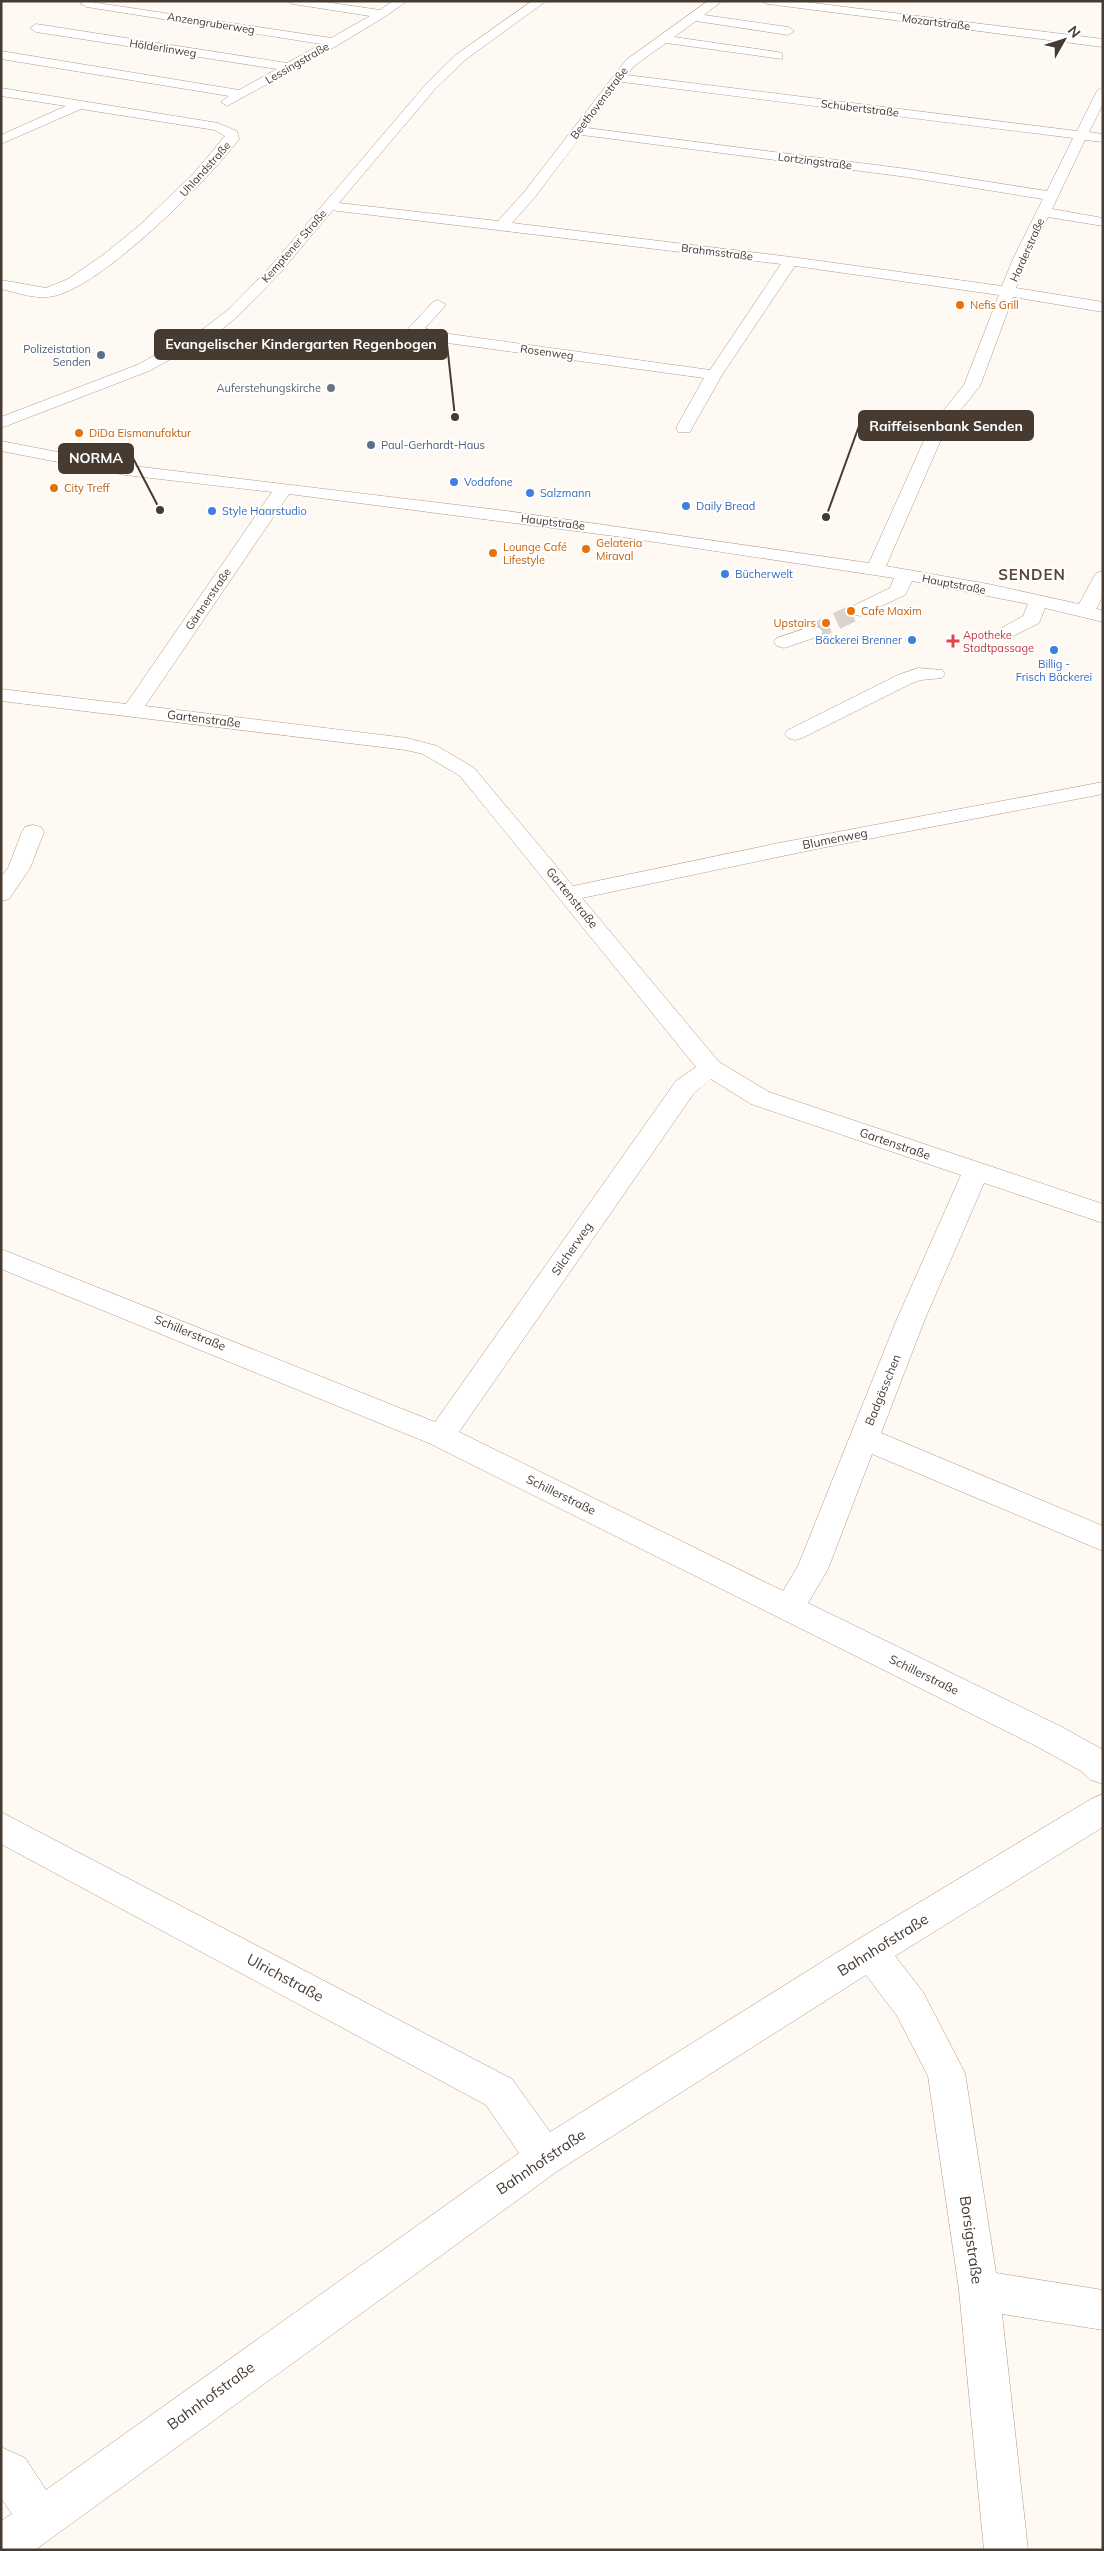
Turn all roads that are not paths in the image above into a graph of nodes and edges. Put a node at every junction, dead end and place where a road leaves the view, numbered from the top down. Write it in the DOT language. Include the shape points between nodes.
graph roads {
  1 [pos="293,1"];
  2 [pos="401,1"];
  3 [pos="540,1"];
  4 [pos="716,1"];
  5 [pos="768,1"];
  6 [pos="86,5"];
  7 [pos="382,14"];
  8 [pos="694,17"];
  9 [pos="53,20"];
  10 [pos="788,31"];
  11 [pos="663,39"];
  12 [pos="334,42"];
  13 [pos="1103,43"];
  14 [pos="1,55"];
  15 [pos="778,56"];
  16 [pos="290,67"];
  17 [pos="618,78"];
  18 [pos="1103,91"];
  19 [pos="1,92"];
  20 [pos="242,94"];
  21 [pos="79,105"];
  22 [pos="192,123"];
  23 [pos="578,131"];
  24 [pos="1083,136"];
  25 [pos="1103,138"];
  26 [pos="1,140"];
  27 [pos="1052,196"];
  28 [pos="330,206"];
  29 [pos="1043,212"];
  30 [pos="1103,222"];
  31 [pos="502,225"];
  32 [pos="791,261"];
  33 [pos="1,284"];
  34 [pos="1009,290"];
  35 [pos="438,305"];
  36 [pos="1103,307"];
  37 [pos="714,375"];
  38 [pos="1,424"];
  39 [pos="684,428"];
  40 [pos="1,446"];
  41 [pos="284,488"];
  42 [pos="875,570"];
  43 [pos="905,575"];
  44 [pos="1103,576"];
  45 [pos="1038,601"];
  46 [pos="860,610"];
  47 [pos="1094,614"];
  48 [pos="813,632"];
  49 [pos="1009,632"];
  50 [pos="784,642"];
  51 [pos="935,674"];
  52 [pos="1,695"];
  53 [pos="132,710"];
  54 [pos="795,734"];
  55 [pos="1103,788"];
  56 [pos="33,832"];
  57 [pos="1,894"];
  58 [pos="569,894"];
  59 [pos="710,1068"];
  60 [pos="976,1172"];
  61 [pos="1103,1214"];
  62 [pos="1,1258"];
  63 [pos="441,1436"];
  64 [pos="864,1438"];
  65 [pos="1103,1540"];
  66 [pos="789,1608"];
  67 [pos="1103,1770"];
  68 [pos="1103,1809"];
  69 [pos="1,1827"];
  70 [pos="870,1952"];
  71 [pos="545,2157"];
  72 [pos="979,2290"];
  73 [pos="1103,2310"];
  74 [pos="1,2468"];
  75 [pos="40,2519"];
  76 [pos="1,2548"];
  77 [pos="1006,2550"];
  1 -- 7 [label="street"];
  2 -- 7 [label="street, Lessingstraße"];
  3 -- 28 [label="street, Kemptener Straße" via="461,57 431,86"];
  4 -- 8 [label="street, Beethovenstraße"];
  5 -- 13 [label="street, Mozartstraße"];
  6 -- 12 [label="street, Anzengruberweg"];
  7 -- 12 [label="street, Lessingstraße"];
  8 -- 10 [label="street"];
  8 -- 11 [label="street, Beethovenstraße"];
  9 -- 16 [label="street, Hölderlinweg" via="32,30"];
  11 -- 15 [label="street"];
  11 -- 17 [label="street, Beethovenstraße" via="630,62"];
  12 -- 16 [label="street, Lessingstraße"];
  14 -- 20 [label="street"];
  16 -- 20 [label="street, Lessingstraße"];
  17 -- 23 [label="street, Beethovenstraße"];
  17 -- 24 [label="street, Schubertstraße"];
  18 -- 24 [label="street, Harderstraße"];
  19 -- 21 [label="street, Uhlandstraße"];
  20 -- 22 [label="street, Lessingstraße"];
  21 -- 22 [label="street, Uhlandstraße"];
  21 -- 26 [label="street"];
  22 -- 33 [label="street, Uhlandstraße" via="218,127 232,134 232,138 175,203 120,251 65,288 47,293"];
  23 -- 27 [label="street, Lortzingstraße" via="907,173"];
  23 -- 31 [label="street, Beethovenstraße"];
  24 -- 25 [label="street, Schubertstraße"];
  24 -- 27 [label="street, Harderstraße"];
  27 -- 29 [label="street, Harderstraße"];
  28 -- 31 [label="street, Brahmsstraße"];
  28 -- 38 [label="street, Kemptener Straße" via="274,271 234,312 208,332 143,368"];
  29 -- 30 [label="street"];
  29 -- 34 [label="street, Harderstraße"];
  31 -- 32 [label="street, Brahmsstraße"];
  32 -- 34 [label="street, Brahmsstraße"];
  32 -- 37 [label="street"];
  34 -- 36 [label="street, Brahmsstraße"];
  34 -- 42 [label="street, Harderstraße" via="972,386 938,427"];
  35 -- 37 [label="street, Rosenweg" via="415,330 433,336"];
  37 -- 39 [label="street"];
  40 -- 41 [label="street, Hauptstraße" via="133,471"];
  41 -- 42 [label="street, Hauptstraße" via="635,533"];
  41 -- 53 [label="street, Gärtnerstraße"];
  42 -- 43 [label="street, Hauptstraße"];
  43 -- 45 [label="street, Hauptstraße"];
  43 -- 46 [label="street" via="898,591"];
  44 -- 47 [label="street"];
  45 -- 47 [label="street, Hauptstraße"];
  45 -- 49 [label="street" via="1032,619"];
  48 -- 50 [label="street"];
  51 -- 54 [label="street" via="918,674 905,679"];
  52 -- 53 [label="street, Gartenstraße"];
  53 -- 58 [label="street, Gartenstraße" via="407,744 430,750 467,772"];
  55 -- 58 [label="street, Blumenweg" via="706,864"];
  56 -- 57 [label="street" via="19,868"];
  58 -- 59 [label="street, Gartenstraße"];
  59 -- 60 [label="street, Gartenstraße" via="760,1098"];
  59 -- 63 [label="street, Silcherweg" via="685,1087"];
  60 -- 61 [label="street, Gartenstraße"];
  60 -- 64 [label="street, Badgässchen" via="911,1319"];
  62 -- 63 [label="street, Schillerstraße"];
  63 -- 66 [label="street, Schillerstraße"];
  64 -- 65 [label="street"];
  64 -- 66 [label="street, Badgässchen" via="812,1570"];
  66 -- 67 [label="street, Schillerstraße" via="1050,1737"];
  68 -- 70 [label="street, Bahnhofstraße"];
  69 -- 71 [label="street, Ulrichstraße" via="499,2092"];
  70 -- 71 [label="street, Bahnhofstraße"];
  70 -- 72 [label="street, Borsigstraße" via="910,2004 946,2073"];
  71 -- 75 [label="street, Bahnhofstraße"];
  72 -- 73 [label="street"];
  72 -- 77 [label="street, Borsigstraße"];
  74 -- 75 [label="street" via="10,2474"];
  75 -- 76 [label="street, Bahnhofstraße"];
}
